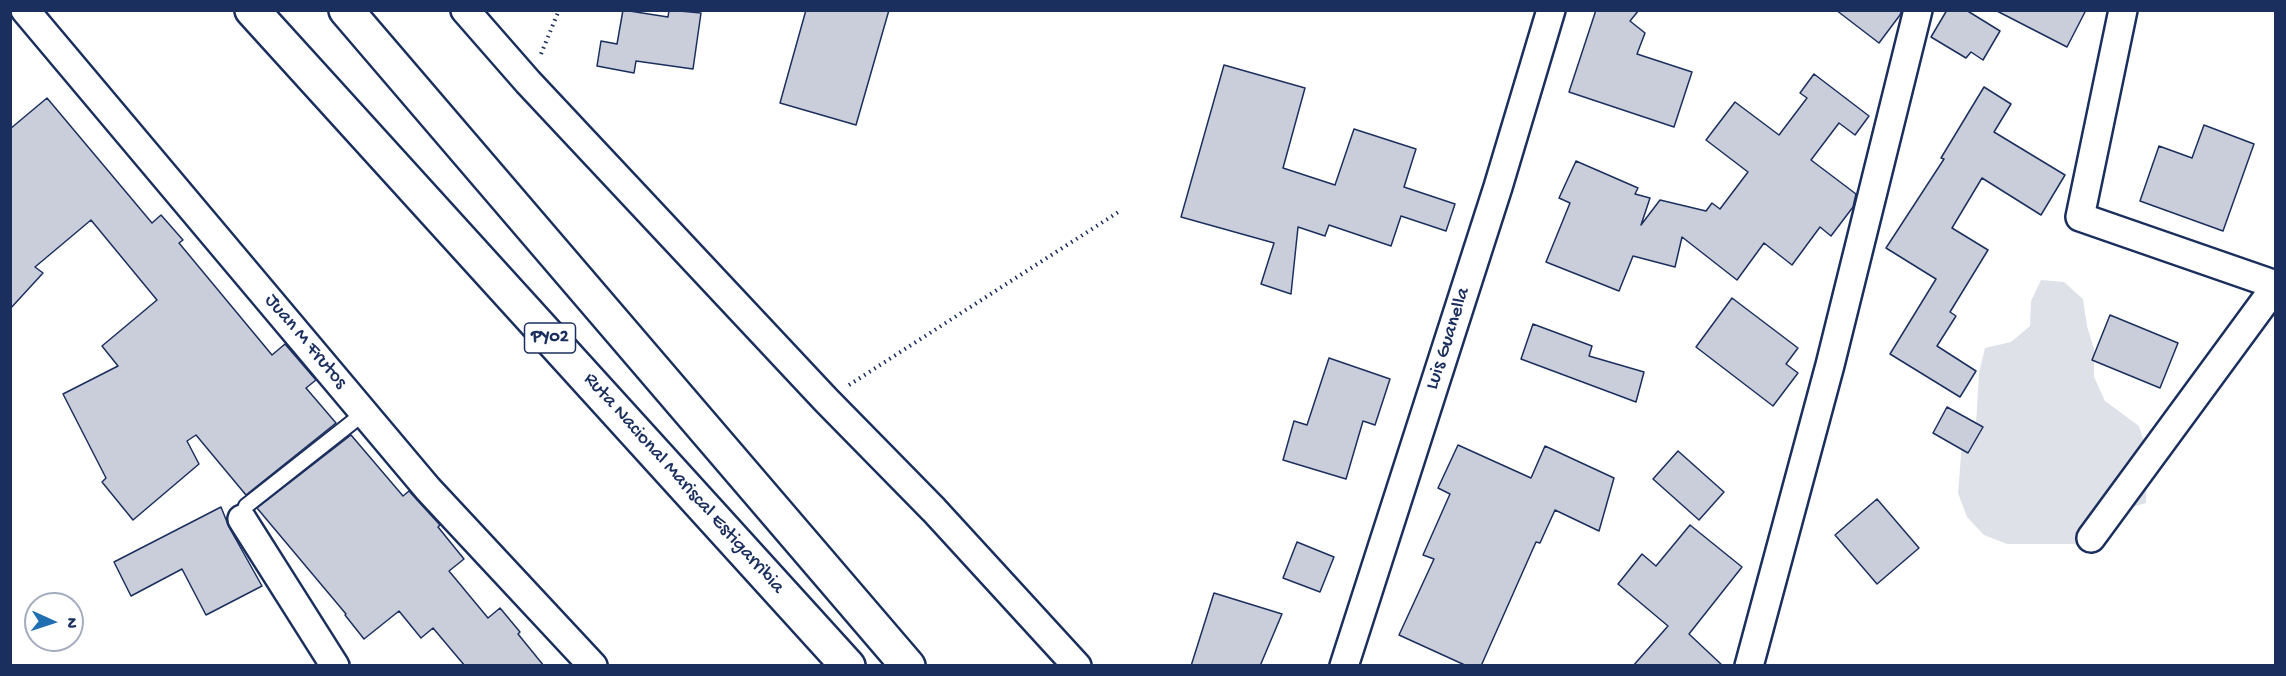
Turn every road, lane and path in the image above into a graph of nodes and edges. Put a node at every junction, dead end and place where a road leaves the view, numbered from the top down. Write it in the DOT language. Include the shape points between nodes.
graph roads {
  1 [pos="25,10"];
  2 [pos="252,10"];
  3 [pos="346,10"];
  4 [pos="465,10"];
  5 [pos="559,10"];
  6 [pos="1551,10"];
  7 [pos="1918,10"];
  8 [pos="2123,10"];
  9 [pos="528,82"];
  10 [pos="1120,211"];
  11 [pos="2276,286"];
  12 [pos="826,399"];
  13 [pos="364,413"];
  14 [pos="242,519"];
  15 [pos="2091,538"];
  16 [pos="335,666"];
  17 [pos="593,666"];
  18 [pos="848,666"];
  19 [pos="908,666"];
  20 [pos="1077,666"];
  21 [pos="1344,666"];
  22 [pos="1749,666"];
  1 -- 13 [label="street, Juan M Frutos"];
  2 -- 18 [label="highway, Ruta Nacional Mariscal Estigarribia / PY02"];
  3 -- 19 [label="highway, PY02"];
  4 -- 9 [label="street"];
  5 -- 9 [label="path"];
  6 -- 21 [label="street, Luis Guanella"];
  7 -- 22 [label="street" via="1830,365"];
  8 -- 11 [label="street" via="2080,217"];
  9 -- 12 [label="street"];
  10 -- 12 [label="path"];
  11 -- 15 [label="street"];
  12 -- 20 [label="street"];
  13 -- 14 [label="lane" via="246,506"];
  13 -- 17 [label="street, Juan M Frutos" via="428,489"];
  14 -- 16 [label="street"];
}
